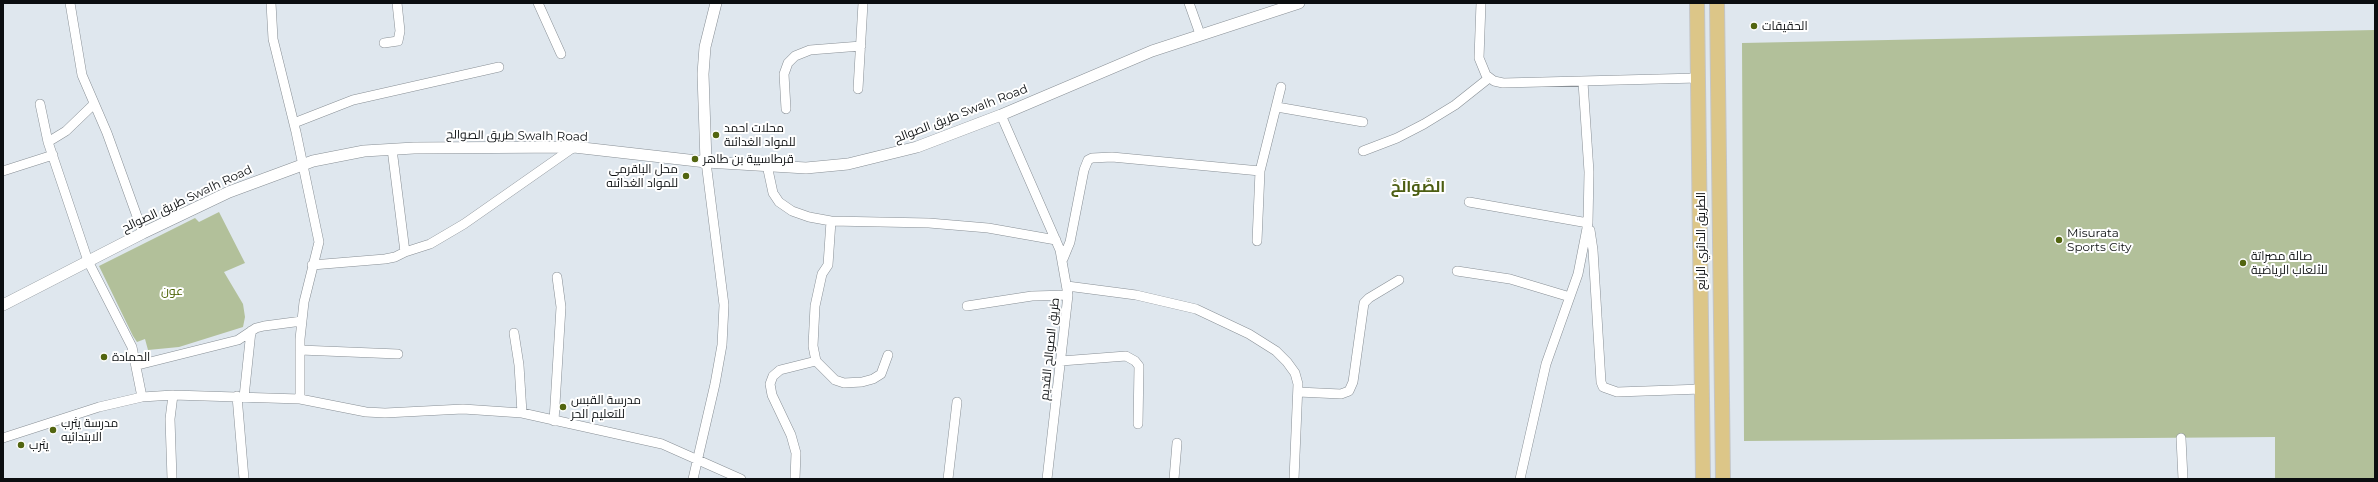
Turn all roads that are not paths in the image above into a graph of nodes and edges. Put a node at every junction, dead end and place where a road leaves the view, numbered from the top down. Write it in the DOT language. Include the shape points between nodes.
graph roads {
  1 [pos="70,3"];
  2 [pos="271,3"];
  3 [pos="397,3"];
  4 [pos="538,3"];
  5 [pos="716,3"];
  6 [pos="863,3"];
  7 [pos="1189,3"];
  8 [pos="1299,3"];
  9 [pos="1481,3"];
  10 [pos="1717,3"];
  11 [pos="1696,7"];
  12 [pos="1200,34"];
  13 [pos="384,43"];
  14 [pos="860,46"];
  15 [pos="561,54"];
  16 [pos="498,67"];
  17 [pos="1489,78"];
  18 [pos="1698,78"];
  19 [pos="1583,82"];
  20 [pos="1281,87"];
  21 [pos="858,89"];
  22 [pos="40,104"];
  23 [pos="94,104"];
  24 [pos="1277,107"];
  25 [pos="786,109"];
  26 [pos="1001,115"];
  27 [pos="1363,122"];
  28 [pos="294,123"];
  29 [pos="48,142"];
  30 [pos="574,147"];
  31 [pos="392,149"];
  32 [pos="1363,151"];
  33 [pos="53,155"];
  34 [pos="706,162"];
  35 [pos="303,164"];
  36 [pos="767,166"];
  37 [pos="3,171"];
  38 [pos="1260,171"];
  39 [pos="1469,202"];
  40 [pos="831,221"];
  41 [pos="1588,223"];
  42 [pos="143,232"];
  43 [pos="1056,240"];
  44 [pos="1257,241"];
  45 [pos="404,252"];
  46 [pos="1063,259"];
  47 [pos="88,261"];
  48 [pos="312,265"];
  49 [pos="1457,271"];
  50 [pos="557,277"];
  51 [pos="1399,280"];
  52 [pos="1068,290"];
  53 [pos="1570,296"];
  54 [pos="3,305"];
  55 [pos="967,306"];
  56 [pos="302,321"];
  57 [pos="251,331"];
  58 [pos="514,333"];
  59 [pos="300,350"];
  60 [pos="398,354"];
  61 [pos="888,355"];
  62 [pos="816,361"];
  63 [pos="1061,361"];
  64 [pos="138,365"];
  65 [pos="1702,389"];
  66 [pos="1298,392"];
  67 [pos="173,394"];
  68 [pos="142,397"];
  69 [pos="240,397"];
  70 [pos="300,399"];
  71 [pos="957,402"];
  72 [pos="522,413"];
  73 [pos="554,420"];
  74 [pos="1138,424"];
  75 [pos="3,438"];
  76 [pos="2181,438"];
  77 [pos="1177,443"];
  78 [pos="697,458"];
  79 [pos="1723,478"];
  80 [pos="172,479"];
  81 [pos="244,479"];
  82 [pos="693,479"];
  83 [pos="741,479"];
  84 [pos="795,479"];
  85 [pos="948,479"];
  86 [pos="1047,479"];
  87 [pos="1174,479"];
  88 [pos="1294,479"];
  89 [pos="1520,479"];
  90 [pos="1703,479"];
  91 [pos="2183,479"];
  1 -- 23 [label="street" via="82,75"];
  2 -- 28 [label="street" via="273,39"];
  3 -- 13 [label="street" via="400,31 398,40"];
  4 -- 15 [label="street"];
  5 -- 34 [label="street" via="705,47 703,74"];
  6 -- 14 [label="street"];
  7 -- 12 [label="street"];
  8 -- 12 [label="street, طريق الصوالح Swalh Road"];
  9 -- 17 [label="street" via="1479,58"];
  10 -- 79 [label="main road, الطريق الدائري الرابع"];
  11 -- 18 [label="main road, الطريق الدائري الرابع"];
  12 -- 26 [label="street, طريق الصوالح Swalh Road" via="1071,84"];
  14 -- 21 [label="street"];
  14 -- 25 [label="street" via="810,50 795,56 788,63 784,74"];
  16 -- 28 [label="street" via="353,100"];
  17 -- 19 [label="street" via="1503,83"];
  17 -- 32 [label="street" via="1455,105 1424,124"];
  18 -- 19 [label="street"];
  18 -- 65 [label="main road, الطريق الدائري الرابع"];
  19 -- 41 [label="street" via="1589,172"];
  20 -- 24 [label="street"];
  22 -- 29 [label="street"];
  23 -- 29 [label="street" via="66,131"];
  23 -- 42 [label="street"];
  24 -- 27 [label="street"];
  24 -- 38 [label="street"];
  26 -- 36 [label="street, طريق الصوالح Swalh Road" via="917,148 884,157 806,168"];
  26 -- 43 [label="street, طريق الصوالح القديم"];
  28 -- 35 [label="street"];
  29 -- 33 [label="street"];
  30 -- 31 [label="street, طريق الصوالح Swalh Road"];
  30 -- 34 [label="street, طريق الصوالح Swalh Road"];
  30 -- 45 [label="street" via="464,224 430,244"];
  31 -- 35 [label="street, طريق الصوالح Swalh Road" via="364,151"];
  31 -- 45 [label="street"];
  33 -- 37 [label="street"];
  33 -- 47 [label="street"];
  34 -- 36 [label="street, طريق الصوالح Swalh Road"];
  34 -- 78 [label="street" via="724,305 722,345 716,384"];
  35 -- 42 [label="street, طريق الصوالح Swalh Road" via="229,192"];
  35 -- 48 [label="street" via="319,242"];
  36 -- 40 [label="street" via="773,193 779,202 792,211"];
  38 -- 44 [label="street"];
  38 -- 46 [label="street" via="1112,157 1092,158 1088,160 1084,170 1070,242"];
  39 -- 41 [label="street"];
  40 -- 43 [label="street" via="958,225"];
  40 -- 62 [label="street" via="828,264 822,274 815,306 813,346"];
  41 -- 53 [label="street" via="1578,274"];
  41 -- 65 [label="street" via="1593,250 1603,387 1617,392"];
  42 -- 47 [label="street, طريق الصوالح Swalh Road"];
  43 -- 46 [label="street, طريق الصوالح القديم"];
  45 -- 48 [label="street" via="390,258"];
  46 -- 52 [label="street, طريق الصوالح القديم"];
  47 -- 54 [label="street, طريق الصوالح Swalh Road"];
  47 -- 64 [label="street" via="132,347"];
  48 -- 56 [label="street"];
  49 -- 53 [label="street" via="1510,279"];
  50 -- 73 [label="street" via="561,307"];
  51 -- 66 [label="street" via="1364,303 1353,382 1349,391 1341,394"];
  52 -- 55 [label="street"];
  52 -- 63 [label="street, طريق الصوالح القديم"];
  52 -- 66 [label="street" via="1136,295 1181,305 1210,315 1276,351 1295,373"];
  53 -- 89 [label="street" via="1546,364"];
  56 -- 57 [label="street" via="264,326"];
  56 -- 59 [label="street"];
  57 -- 64 [label="street" via="238,340"];
  57 -- 69 [label="street"];
  58 -- 72 [label="street"];
  59 -- 60 [label="street"];
  59 -- 70 [label="street"];
  61 -- 62 [label="street" via="881,374 862,382 844,383 835,380"];
  62 -- 84 [label="street" via="780,370 773,376 770,384 772,395 791,435 796,453"];
  63 -- 74 [label="street" via="1126,356 1136,361 1139,366"];
  63 -- 86 [label="street, طريق الصوالح القديم"];
  64 -- 68 [label="street"];
  65 -- 90 [label="main road, الطريق الدائري الرابع"];
  66 -- 88 [label="street"];
  67 -- 68 [label="street"];
  67 -- 69 [label="street"];
  67 -- 80 [label="street" via="170,419"];
  68 -- 75 [label="street" via="99,407"];
  69 -- 70 [label="street"];
  69 -- 81 [label="street"];
  70 -- 72 [label="street" via="366,412 412,413 463,409"];
  71 -- 85 [label="street"];
  72 -- 73 [label="street"];
  73 -- 78 [label="street" via="662,444"];
  76 -- 91 [label="street"];
  77 -- 87 [label="street"];
  78 -- 82 [label="street"];
  78 -- 83 [label="street"];
}
